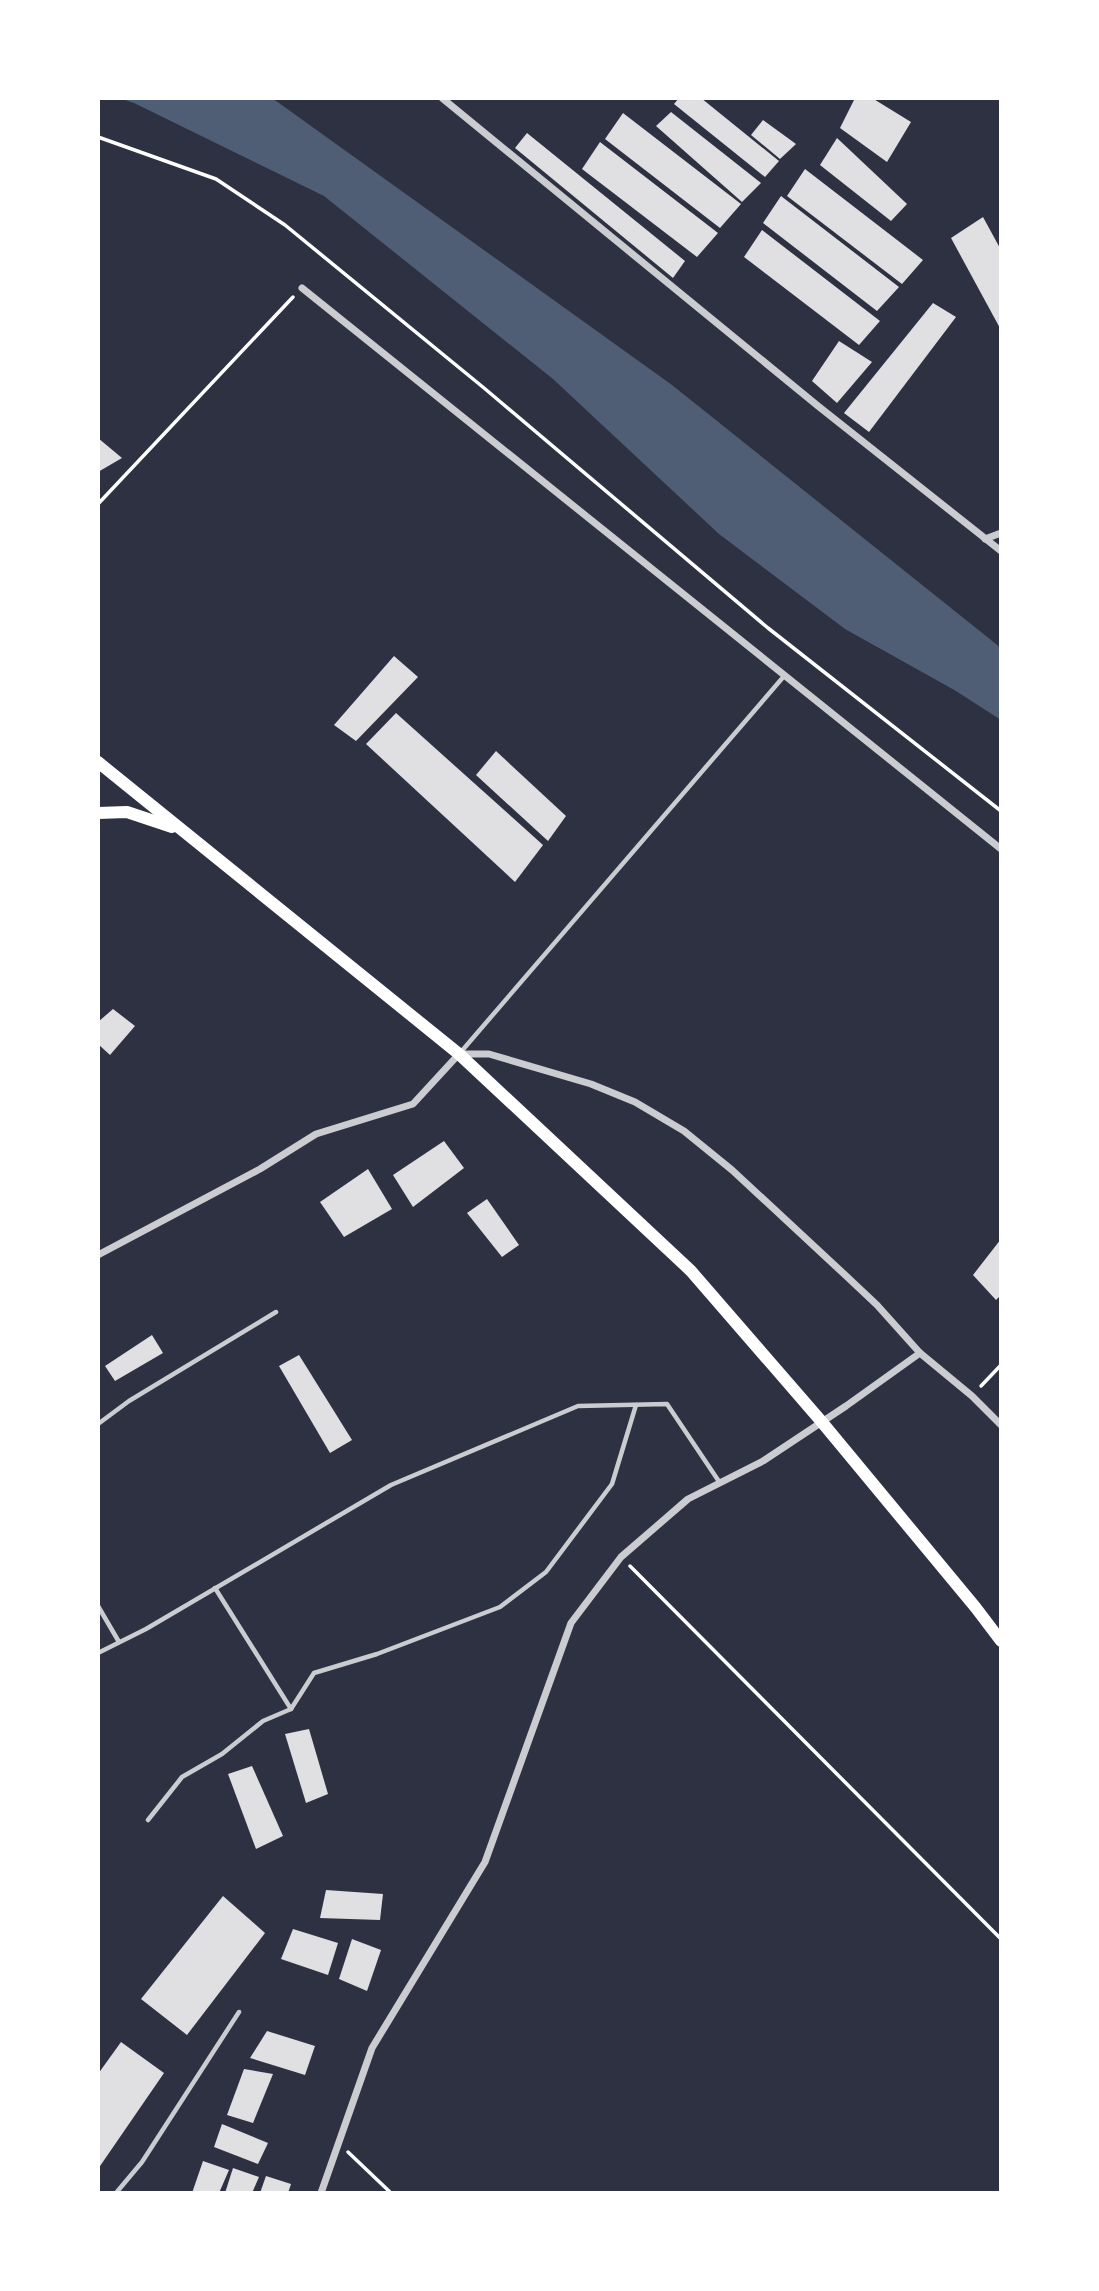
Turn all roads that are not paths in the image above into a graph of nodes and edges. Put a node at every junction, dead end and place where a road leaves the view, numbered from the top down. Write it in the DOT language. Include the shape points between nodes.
graph roads {
  1 [pos="442,98"];
  2 [pos="302,288"];
  3 [pos="1001,533"];
  4 [pos="985,539"];
  5 [pos="1001,551"];
  6 [pos="786,674"];
  7 [pos="98,762"];
  8 [pos="98,813"];
  9 [pos="182,830"];
  10 [pos="1001,849"];
  11 [pos="459,1054"];
  12 [pos="98,1255"];
  13 [pos="276,1312"];
  14 [pos="920,1353"];
  15 [pos="636,1405"];
  16 [pos="821,1421"];
  17 [pos="98,1424"];
  18 [pos="1001,1425"];
  19 [pos="720,1483"];
  20 [pos="215,1588"];
  21 [pos="98,1606"];
  22 [pos="1001,1641"];
  23 [pos="120,1642"];
  24 [pos="98,1653"];
  25 [pos="291,1709"];
  26 [pos="148,1819"];
  27 [pos="239,2012"];
  28 [pos="116,2193"];
  29 [pos="321,2193"];
  1 -- 4 [label="street"];
  2 -- 6 [label="street"];
  3 -- 4 [label="street"];
  4 -- 5 [label="street"];
  6 -- 10 [label="street"];
  6 -- 11 [label="lane"];
  7 -- 9 [label="main road"];
  8 -- 9 [label="main road" via="127,812"];
  9 -- 11 [label="main road"];
  11 -- 12 [label="street" via="412,1104 316,1134"];
  11 -- 14 [label="street" via="489,1054 559,1073 659,1114 732,1170 877,1304"];
  11 -- 16 [label="main road" via="691,1271"];
  13 -- 17 [label="lane"];
  14 -- 16 [label="street"];
  14 -- 18 [label="street"];
  15 -- 19 [label="lane" via="667,1404"];
  15 -- 20 [label="lane" via="578,1406 391,1485"];
  15 -- 25 [label="lane" via="612,1484 546,1572 500,1607 314,1673"];
  16 -- 19 [label="street" via="763,1461"];
  16 -- 22 [label="main road"];
  19 -- 29 [label="street" via="688,1499 621,1557 572,1623 485,1862 372,2048"];
  20 -- 23 [label="lane"];
  20 -- 25 [label="lane"];
  21 -- 23 [label="lane"];
  23 -- 24 [label="lane"];
  25 -- 26 [label="lane" via="263,1721 222,1754 182,1777"];
  27 -- 28 [label="lane" via="142,2162"];
}
